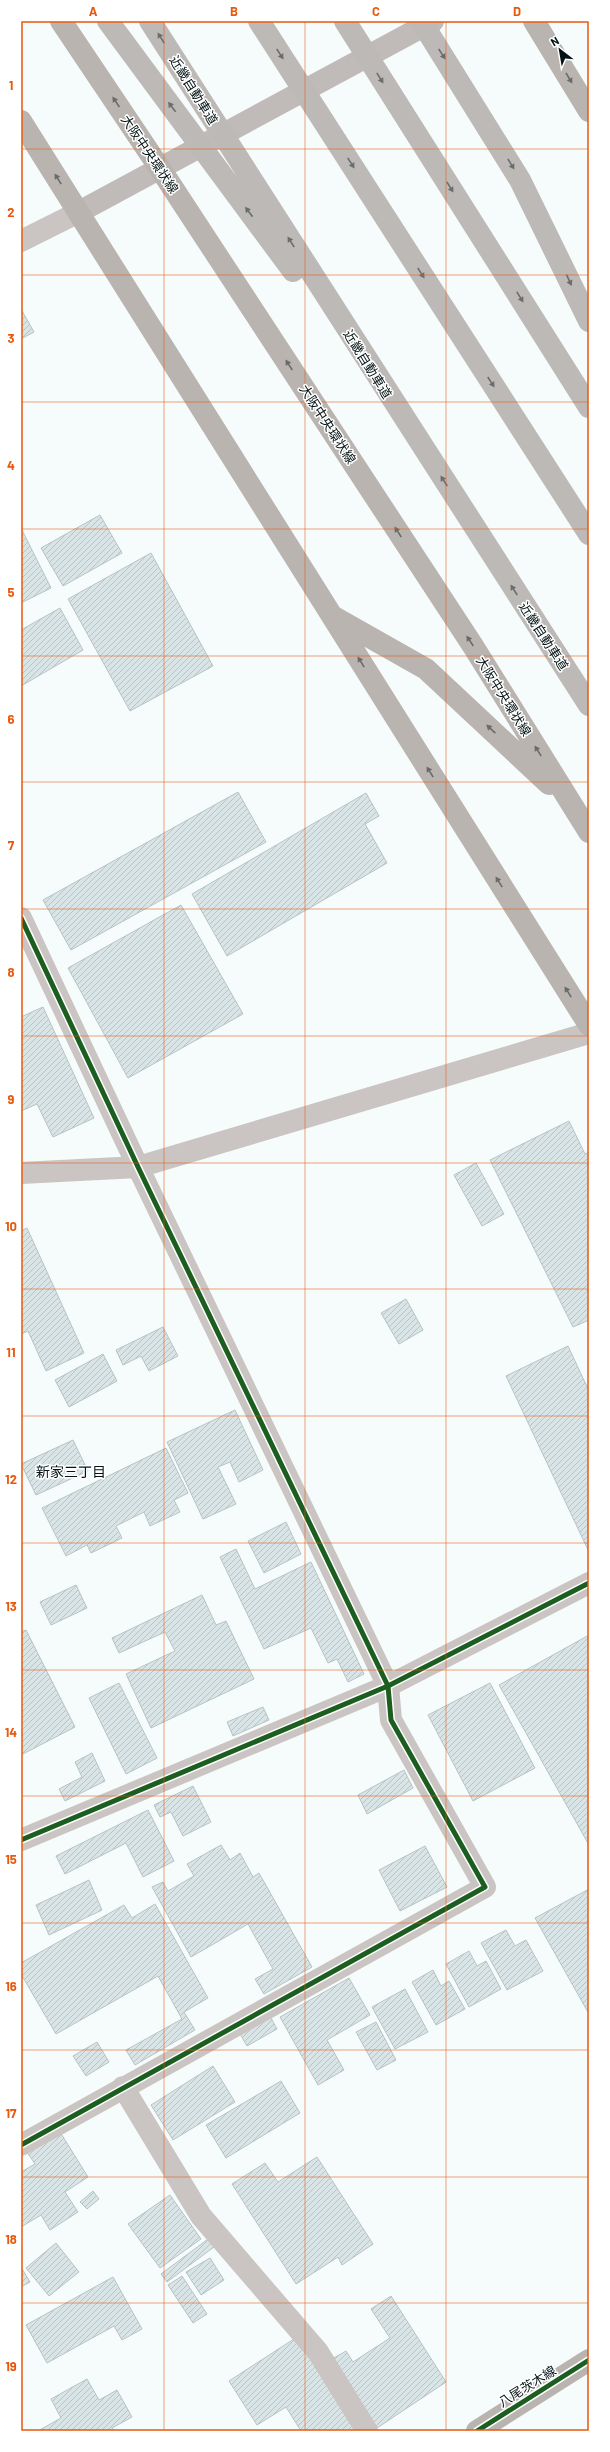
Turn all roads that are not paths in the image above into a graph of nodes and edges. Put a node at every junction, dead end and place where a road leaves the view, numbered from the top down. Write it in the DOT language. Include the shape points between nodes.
graph roads {
  1 [pos="61,21"];
  2 [pos="108,21"];
  3 [pos="150,21"];
  4 [pos="259,21"];
  5 [pos="344,21"];
  6 [pos="421,21"];
  7 [pos="433,21"];
  8 [pos="534,21"];
  9 [pos="589,111"];
  10 [pos="21,121"];
  11 [pos="161,170"];
  12 [pos="79,212"];
  13 [pos="21,241"];
  14 [pos="589,321"];
  15 [pos="589,407"];
  16 [pos="406,423"];
  17 [pos="589,534"];
  18 [pos="331,615"];
  19 [pos="589,705"];
  20 [pos="571,803"];
  21 [pos="589,832"];
  22 [pos="21,918"];
  23 [pos="589,1025"];
  24 [pos="589,1033"];
  25 [pos="138,1167"];
  26 [pos="21,1173"];
  27 [pos="589,1583"];
  28 [pos="388,1686"];
  29 [pos="21,1840"];
  30 [pos="123,2088"];
  31 [pos="21,2145"];
  32 [pos="589,2360"];
  33 [pos="368,2431"];
  34 [pos="477,2431"];
  11 -- 1 [label="main road, 大阪中央環状線, one-way"];
  16 -- 2 [label="highway, one-way"];
  16 -- 3 [label="highway, 近畿自動車道, one-way"];
  4 -- 17 [label="highway, one-way"];
  5 -- 15 [label="highway, one-way"];
  6 -- 14 [label="highway, one-way" via="520,180"];
  7 -- 11 [label="street"];
  8 -- 9 [label="main road, one-way"];
  12 -- 10 [label="main road, one-way"];
  11 -- 12 [label="street"];
  20 -- 11 [label="main road, 大阪中央環状線, one-way" via="473,646"];
  12 -- 13 [label="street"];
  12 -- 18 [label="main road"];
  19 -- 16 [label="highway, 近畿自動車道, one-way"];
  20 -- 18 [label="main road, one-way" via="426,669"];
  23 -- 18 [label="main road, one-way"];
  20 -- 21 [label="main road, 大阪中央環状線"];
  22 -- 25 [label="street"];
  24 -- 25 [label="street"];
  25 -- 26 [label="street"];
  25 -- 28 [label="street"];
  27 -- 28 [label="street"];
  28 -- 29 [label="street"];
  28 -- 30 [label="street" via="390,1720 485,1887"];
  30 -- 31 [label="street"];
  30 -- 33 [label="street" via="201,2216 318,2352"];
  32 -- 34 [label="main road, 八尾茨木線"];
}
